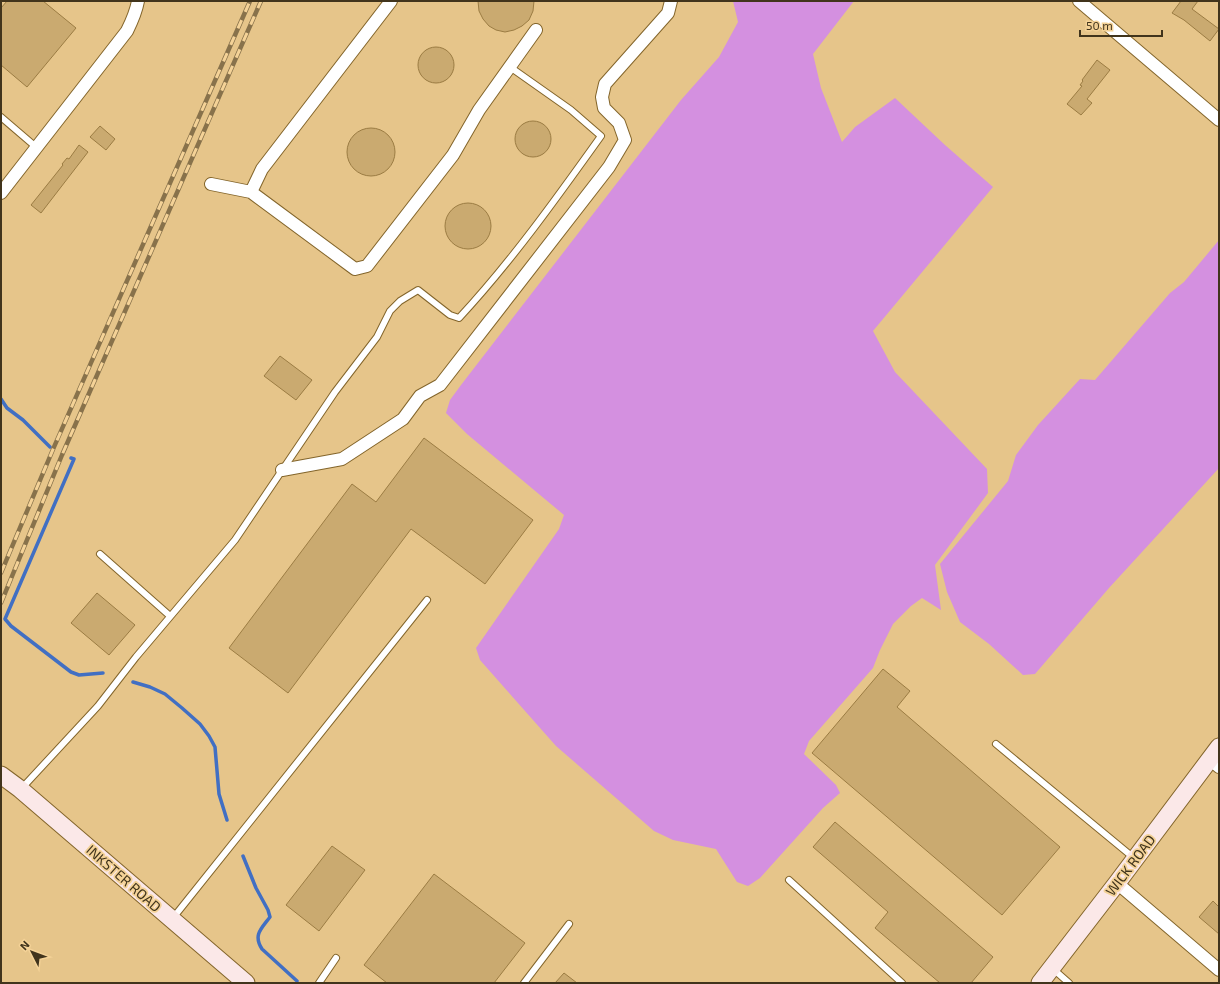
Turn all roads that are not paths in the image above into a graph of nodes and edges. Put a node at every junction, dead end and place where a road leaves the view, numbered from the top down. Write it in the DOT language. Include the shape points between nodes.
graph roads {
  1 [pos="138,1"];
  2 [pos="391,1"];
  3 [pos="671,1"];
  4 [pos="1079,1"];
  5 [pos="536,30"];
  6 [pos="510,67"];
  7 [pos="1,117"];
  8 [pos="1219,120"];
  9 [pos="36,147"];
  10 [pos="211,184"];
  11 [pos="250,192"];
  12 [pos="1,193"];
  13 [pos="282,470"];
  14 [pos="100,554"];
  15 [pos="428,600"];
  16 [pos="170,616"];
  17 [pos="996,744"];
  18 [pos="1216,758"];
  19 [pos="1,775"];
  20 [pos="20,789"];
  21 [pos="1135,859"];
  22 [pos="789,880"];
  23 [pos="1117,883"];
  24 [pos="172,919"];
  25 [pos="570,924"];
  26 [pos="336,958"];
  27 [pos="1052,968"];
  28 [pos="1219,970"];
  29 [pos="246,983"];
  30 [pos="319,983"];
  31 [pos="524,983"];
  32 [pos="902,983"];
  33 [pos="1040,983"];
  34 [pos="1069,983"];
  1 -- 9 [label="street" via="127,31"];
  2 -- 11 [label="street" via="262,169"];
  3 -- 13 [label="street" via="668,13 605,84 602,97 604,108 619,123 625,140 609,167 440,385 420,396 403,420 342,459"];
  4 -- 8 [label="street"];
  5 -- 6 [label="street"];
  6 -- 11 [label="street" via="479,110 453,155 367,266 355,269"];
  6 -- 13 [label="lane" via="571,110 600,136 548,210 459,318 450,315 418,290 390,311 377,337 335,392"];
  7 -- 9 [label="lane"];
  9 -- 12 [label="street"];
  10 -- 11 [label="street"];
  13 -- 16 [label="lane" via="235,540"];
  14 -- 16 [label="lane"];
  15 -- 24 [label="lane"];
  16 -- 20 [label="lane" via="98,706"];
  17 -- 21 [label="lane"];
  18 -- 21 [label="street, WICK ROAD"];
  19 -- 20 [label="street, INKSTER ROAD"];
  20 -- 24 [label="street, INKSTER ROAD"];
  21 -- 23 [label="street, WICK ROAD"];
  22 -- 32 [label="lane"];
  23 -- 27 [label="street, WICK ROAD"];
  23 -- 28 [label="street"];
  24 -- 29 [label="street, INKSTER ROAD"];
  25 -- 31 [label="lane"];
  26 -- 30 [label="lane"];
  27 -- 33 [label="street, WICK ROAD"];
  27 -- 34 [label="lane"];
}
